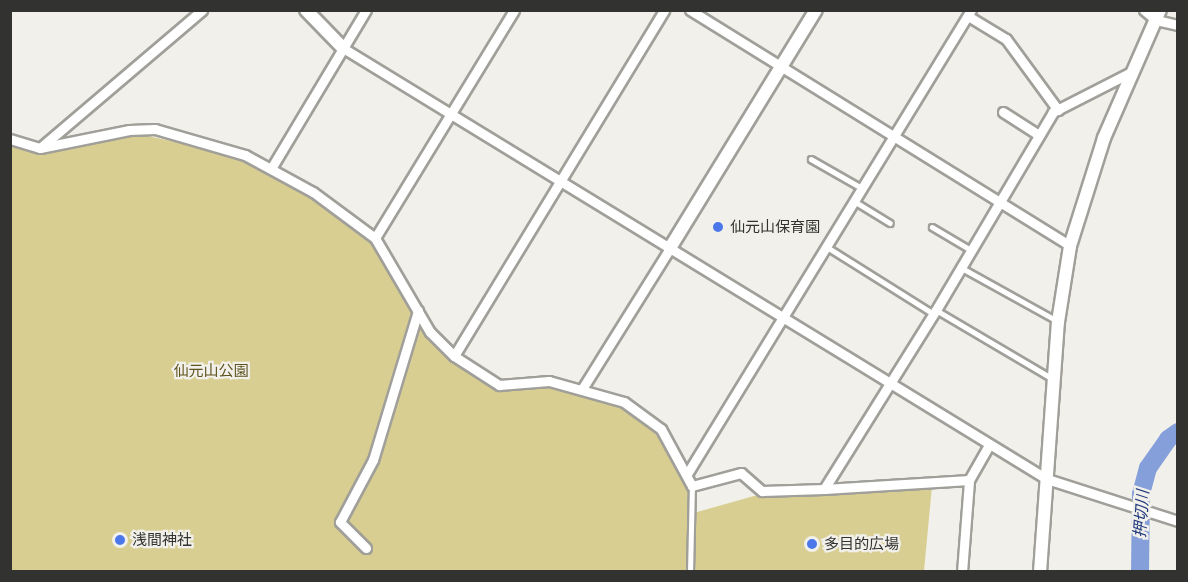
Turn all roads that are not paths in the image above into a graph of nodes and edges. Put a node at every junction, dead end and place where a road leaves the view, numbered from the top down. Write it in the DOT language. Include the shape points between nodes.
graph roads {
  1 [pos="202,10"];
  2 [pos="306,10"];
  3 [pos="366,10"];
  4 [pos="514,10"];
  5 [pos="664,10"];
  6 [pos="690,10"];
  7 [pos="816,10"];
  8 [pos="1144,10"];
  9 [pos="969,13"];
  10 [pos="1158,15"];
  11 [pos="1178,25"];
  12 [pos="343,48"];
  13 [pos="780,68"];
  14 [pos="1133,71"];
  15 [pos="1058,110"];
  16 [pos="1003,112"];
  17 [pos="452,114"];
  18 [pos="892,135"];
  19 [pos="1039,135"];
  20 [pos="10,139"];
  21 [pos="40,148"];
  22 [pos="811,159"];
  23 [pos="272,167"];
  24 [pos="560,182"];
  25 [pos="860,187"];
  26 [pos="852,200"];
  27 [pos="1001,202"];
  28 [pos="890,223"];
  29 [pos="932,227"];
  30 [pos="375,238"];
  31 [pos="824,246"];
  32 [pos="1070,246"];
  33 [pos="670,248"];
  34 [pos="972,251"];
  35 [pos="962,267"];
  36 [pos="418,311"];
  37 [pos="935,312"];
  38 [pos="782,317"];
  39 [pos="1058,322"];
  40 [pos="454,356"];
  41 [pos="1054,380"];
  42 [pos="890,384"];
  43 [pos="582,389"];
  44 [pos="989,445"];
  45 [pos="687,474"];
  46 [pos="1047,479"];
  47 [pos="969,480"];
  48 [pos="692,486"];
  49 [pos="824,489"];
  50 [pos="1178,521"];
  51 [pos="366,548"];
  52 [pos="690,572"];
  53 [pos="962,572"];
  54 [pos="1040,572"];
  1 -- 21 [label="street"];
  2 -- 12 [label="street"];
  3 -- 12 [label="street"];
  4 -- 17 [label="street"];
  5 -- 24 [label="street"];
  6 -- 13 [label="street"];
  7 -- 13 [label="street"];
  8 -- 10 [label="street"];
  9 -- 15 [label="street" via="1006,39"];
  9 -- 18 [label="street"];
  10 -- 11 [label="street"];
  10 -- 14 [label="street"];
  12 -- 17 [label="street"];
  12 -- 23 [label="street"];
  13 -- 18 [label="street"];
  13 -- 33 [label="street"];
  14 -- 15 [label="street"];
  14 -- 32 [label="street" via="1092,169"];
  15 -- 19 [label="street"];
  16 -- 19 [label="street"];
  17 -- 24 [label="street"];
  17 -- 30 [label="street"];
  18 -- 25 [label="street"];
  18 -- 27 [label="street"];
  19 -- 27 [label="street"];
  20 -- 21 [label="street"];
  21 -- 23 [label="street" via="129,130 154,129 245,155"];
  22 -- 25 [label="lane"];
  23 -- 30 [label="street"];
  24 -- 33 [label="street"];
  24 -- 40 [label="street"];
  25 -- 26 [label="street"];
  26 -- 28 [label="lane"];
  26 -- 31 [label="street"];
  27 -- 32 [label="street"];
  27 -- 34 [label="street"];
  29 -- 34 [label="lane"];
  30 -- 36 [label="street"];
  31 -- 37 [label="lane"];
  31 -- 38 [label="street"];
  32 -- 39 [label="street"];
  33 -- 38 [label="street"];
  33 -- 43 [label="street"];
  34 -- 35 [label="street"];
  35 -- 37 [label="street"];
  35 -- 39 [label="lane"];
  36 -- 40 [label="street" via="430,332"];
  36 -- 51 [label="street" via="373,460 340,522"];
  37 -- 41 [label="lane"];
  37 -- 42 [label="street"];
  38 -- 42 [label="street"];
  38 -- 45 [label="street"];
  39 -- 41 [label="street"];
  40 -- 43 [label="street" via="499,385 549,381"];
  41 -- 46 [label="street"];
  42 -- 44 [label="street"];
  42 -- 49 [label="street"];
  43 -- 45 [label="street" via="624,402 661,429"];
  44 -- 46 [label="street"];
  44 -- 47 [label="street"];
  45 -- 48 [label="street"];
  46 -- 50 [label="street"];
  46 -- 54 [label="street"];
  47 -- 49 [label="street"];
  47 -- 53 [label="street"];
  48 -- 49 [label="street" via="741,473 762,491"];
  48 -- 52 [label="lane"];
}
